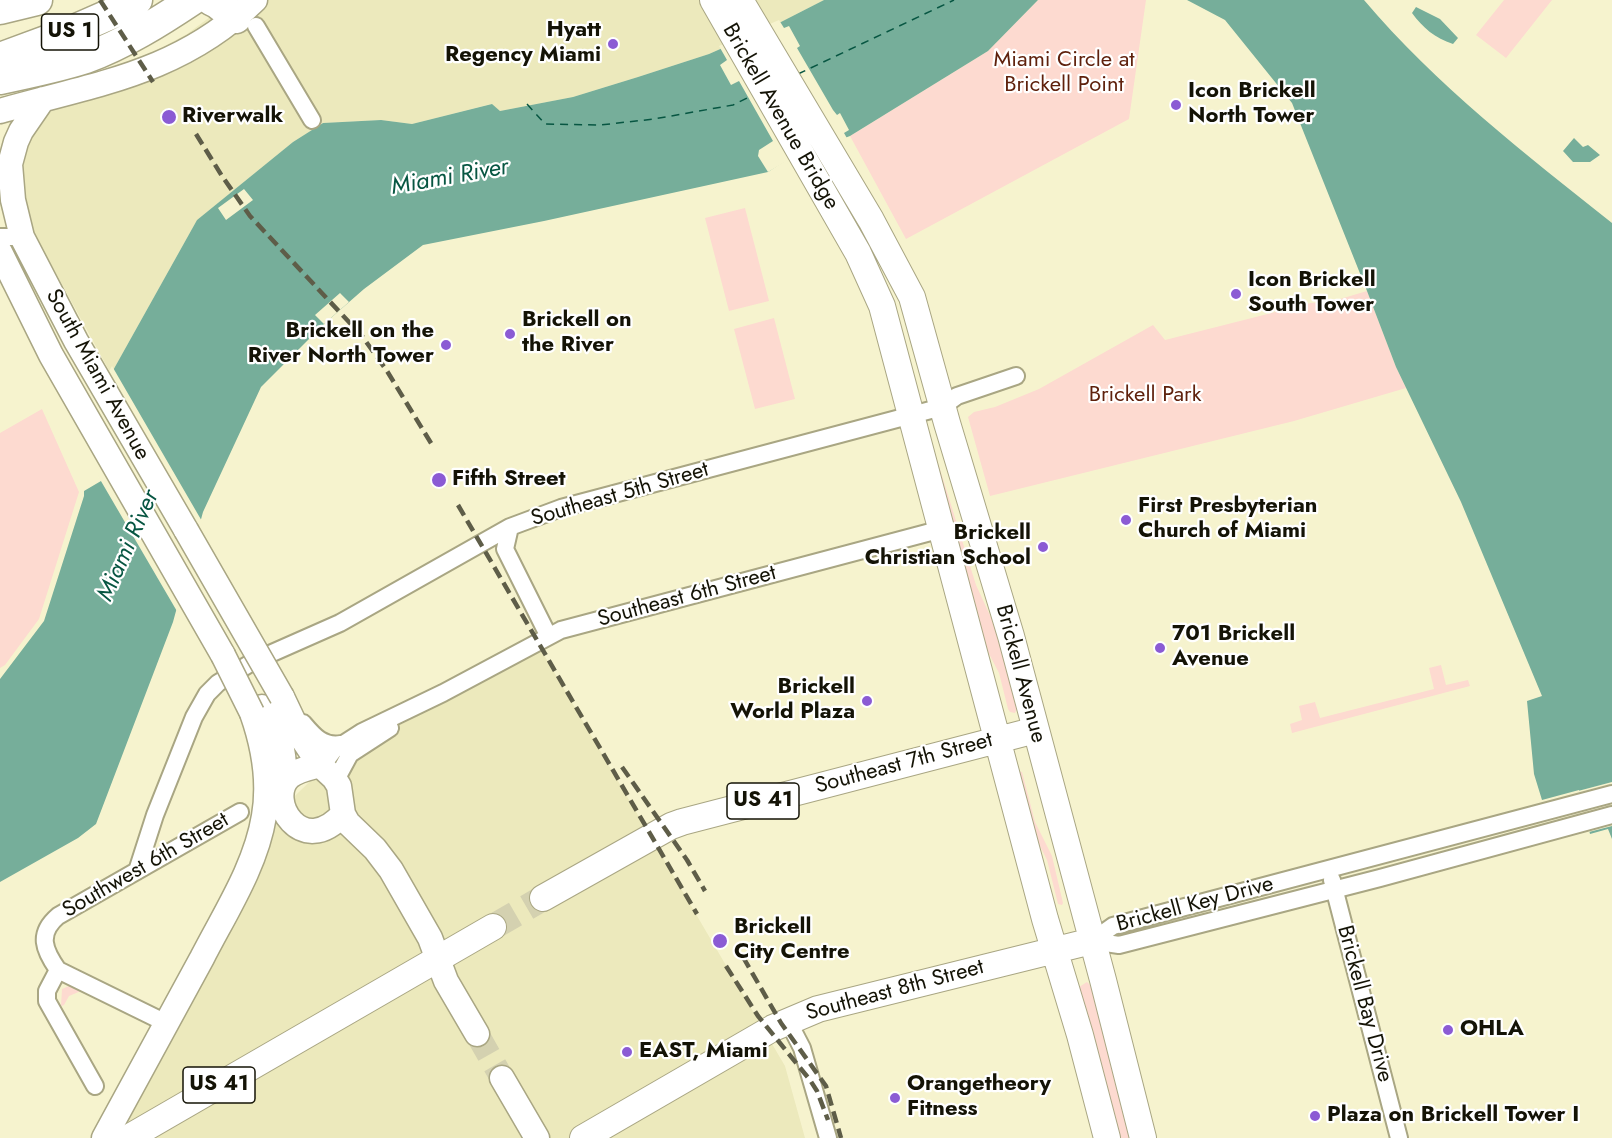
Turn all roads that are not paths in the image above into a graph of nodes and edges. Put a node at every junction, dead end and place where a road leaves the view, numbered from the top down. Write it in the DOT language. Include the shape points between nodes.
graph roads {
  1 [pos="37,0"];
  2 [pos="111,0"];
  3 [pos="137,0"];
  4 [pos="192,0"];
  5 [pos="211,0"];
  6 [pos="713,0"];
  7 [pos="740,0"];
  8 [pos="0,9"];
  9 [pos="249,15"];
  10 [pos="0,41"];
  11 [pos="0,58"];
  12 [pos="0,79"];
  13 [pos="39,86"];
  14 [pos="0,111"];
  15 [pos="312,120"];
  16 [pos="0,197"];
  17 [pos="871,220"];
  18 [pos="848,234"];
  19 [pos="5,248"];
  20 [pos="1016,376"];
  21 [pos="942,407"];
  22 [pos="912,416"];
  23 [pos="510,527"];
  24 [pos="942,529"];
  25 [pos="548,635"];
  26 [pos="443,693"];
  27 [pos="265,706"];
  28 [pos="1036,730"];
  29 [pos="997,740"];
  30 [pos="341,744"];
  31 [pos="326,771"];
  32 [pos="282,793"];
  33 [pos="1612,794"];
  34 [pos="240,812"];
  35 [pos="343,814"];
  36 [pos="1612,815"];
  37 [pos="1329,869"];
  38 [pos="137,871"];
  39 [pos="1335,889"];
  40 [pos="543,898"];
  41 [pos="224,915"];
  42 [pos="493,927"];
  43 [pos="1092,941"];
  44 [pos="1055,950"];
  45 [pos="438,959"];
  46 [pos="58,970"];
  47 [pos="788,1021"];
  48 [pos="166,1023"];
  49 [pos="477,1034"];
  50 [pos="502,1077"];
  51 [pos="95,1086"];
  52 [pos="104,1138"];
  53 [pos="128,1138"];
  54 [pos="537,1138"];
  55 [pos="583,1138"];
  56 [pos="828,1138"];
  57 [pos="1107,1138"];
  58 [pos="1143,1138"];
  59 [pos="1399,1138"];
  1 -- 8 [label="highway, US 1"];
  2 -- 10 [label="highway"];
  3 -- 11 [label="highway, US 1" via="65,34"];
  4 -- 13 [label="highway" via="145,30"];
  5 -- 9 [label="highway"];
  6 -- 18 [label="main road, Brickell Avenue Bridge"];
  7 -- 17 [label="main road, Brickell Avenue Bridge"];
  9 -- 13 [label="main road" via="150,69 118,80"];
  9 -- 15 [label="street"];
  12 -- 13 [label="highway"];
  13 -- 14 [label="main road"];
  13 -- 19 [label="main road, South Miami Avenue" via="10,165 13,200"];
  16 -- 19 [label="main road"];
  17 -- 21 [label="main road, Brickell Avenue" via="912,297"];
  18 -- 22 [label="main road, Brickell Avenue" via="882,306"];
  19 -- 27 [label="main road, South Miami Avenue, bridge" via="76,341"];
  19 -- 27 [label="main road, South Miami Avenue, bridge" via="51,355 223,655"];
  20 -- 21 [label="street, Southeast 5th Street" via="957,396"];
  21 -- 22 [label="street, Southeast 5th Street"];
  21 -- 28 [label="main road, Brickell Avenue"];
  22 -- 23 [label="street, Southeast 5th Street" via="561,508"];
  22 -- 24 [label="main road, Brickell Avenue"];
  23 -- 25 [label="street" via="505,549"];
  23 -- 38 [label="street, Southeast 5th Street" via="340,623 230,675 207,694 155,815"];
  24 -- 25 [label="street, Southeast 6th Street"];
  24 -- 29 [label="main road, Brickell Avenue"];
  25 -- 26 [label="street, Southeast 6th Street"];
  26 -- 30 [label="street, Southeast 6th Street"];
  26 -- 31 [label="street, Southeast 6th Street"];
  27 -- 30 [label="street" via="326,744"];
  27 -- 31 [label="main road, South Miami Avenue" via="300,735"];
  27 -- 32 [label="main road, South Miami Avenue" via="284,755"];
  27 -- 41 [label="main road, South Miami Avenue" via="258,730 265,760 264,817 254,852"];
  28 -- 29 [label="main road, Southeast 7th Street / US 41"];
  28 -- 43 [label="main road, Brickell Avenue"];
  29 -- 40 [label="main road, Southeast 7th Street / US 41" via="682,822"];
  29 -- 44 [label="main road, Brickell Avenue"];
  30 -- 31 [label="street, Southeast 6th Street" via="328,756"];
  31 -- 32 [label="main road" via="294,773"];
  31 -- 35 [label="main road" via="341,796"];
  32 -- 35 [label="main road" via="287,816 298,827 327,829"];
  32 -- 41 [label="main road, South Miami Avenue" via="279,828 269,858 254,882"];
  33 -- 37 [label="street, Brickell Key Drive"];
  34 -- 38 [label="street, Southwest 6th Street"];
  35 -- 45 [label="main road" via="383,858 430,938"];
  36 -- 39 [label="street, Brickell Key Drive"];
  37 -- 39 [label="street, Brickell Bay Drive"];
  37 -- 43 [label="street, Brickell Key Drive" via="1113,926"];
  38 -- 46 [label="street, Southwest 6th Street" via="50,922 44,943"];
  39 -- 43 [label="street, Brickell Key Drive" via="1119,945"];
  39 -- 59 [label="street, Brickell Bay Drive"];
  41 -- 48 [label="main road, South Miami Avenue"];
  42 -- 45 [label="main road, US 41"];
  43 -- 44 [label="main road, Southeast 8th Street"];
  43 -- 58 [label="main road, Brickell Avenue"];
  44 -- 47 [label="main road, Southeast 8th Street" via="818,1009"];
  44 -- 57 [label="main road, Brickell Avenue"];
  45 -- 49 [label="main road" via="446,981"];
  45 -- 53 [label="main road, US 41"];
  46 -- 48 [label="street"];
  46 -- 51 [label="street" via="47,1001"];
  47 -- 55 [label="main road, Southeast 8th Street"];
  47 -- 56 [label="street" via="802,1048"];
  48 -- 52 [label="main road, South Miami Avenue"];
  50 -- 54 [label="main road"];
}
